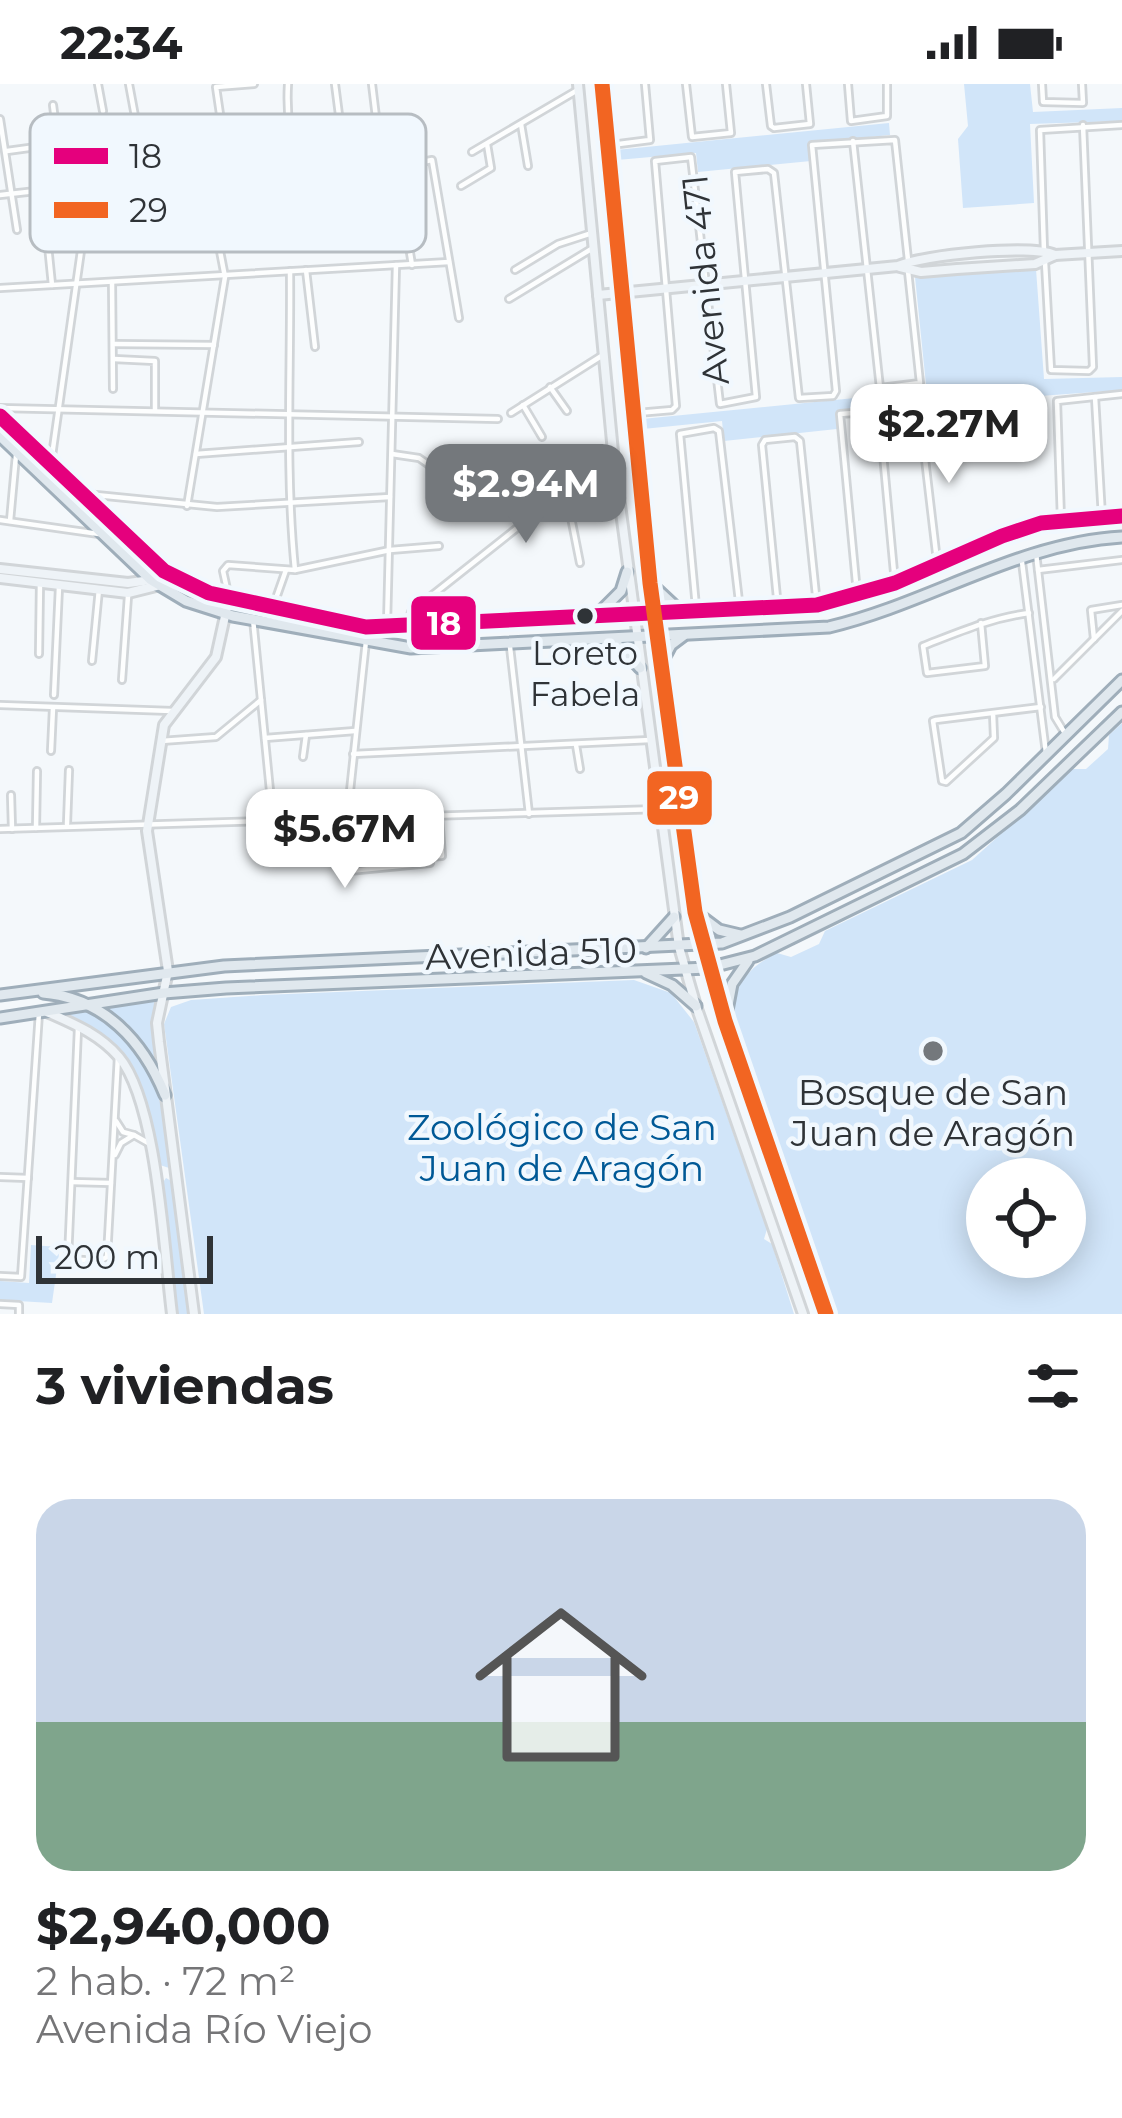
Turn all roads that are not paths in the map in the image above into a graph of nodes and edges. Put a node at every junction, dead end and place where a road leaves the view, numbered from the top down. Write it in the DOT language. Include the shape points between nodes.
graph roads {
  1 [pos="98,84"];
  2 [pos="129,84"];
  3 [pos="254,84"];
  4 [pos="288,84"];
  5 [pos="335,84"];
  6 [pos="372,84"];
  7 [pos="602,84"];
  8 [pos="645,84"];
  9 [pos="686,84"];
  10 [pos="726,84"];
  11 [pos="766,84"];
  12 [pos="806,84"];
  13 [pos="848,84"];
  14 [pos="887,84"];
  15 [pos="1042,84"];
  16 [pos="1082,84"];
  17 [pos="579,87"];
  18 [pos="53,105"];
  19 [pos="103,111"];
  20 [pos="54,114"];
  21 [pos="135,114"];
  22 [pos="220,114"];
  23 [pos="286,114"];
  24 [pos="339,114"];
  25 [pos="376,114"];
  26 [pos="0,119"];
  27 [pos="520,124"];
  28 [pos="1083,125"];
  29 [pos="1122,125"];
  30 [pos="854,141"];
  31 [pos="487,144"];
  32 [pos="608,146"];
  33 [pos="30,148"];
  34 [pos="4,151"];
  35 [pos="472,152"];
  36 [pos="426,161"];
  37 [pos="528,166"];
  38 [pos="461,186"];
  39 [pos="30,192"];
  40 [pos="10,194"];
  41 [pos="0,195"];
  42 [pos="17,230"];
  43 [pos="592,233"];
  44 [pos="593,248"];
  45 [pos="1122,251"];
  46 [pos="49,252"];
  47 [pos="81,252"];
  48 [pos="220,252"];
  49 [pos="410,252"];
  50 [pos="1088,253"];
  51 [pos="1045,255"];
  52 [pos="449,262"];
  53 [pos="412,265"];
  54 [pos="395,266"];
  55 [pos="905,266"];
  56 [pos="866,268"];
  57 [pos="306,270"];
  58 [pos="514,270"];
  59 [pos="290,272"];
  60 [pos="824,273"];
  61 [pos="785,276"];
  62 [pos="225,277"];
  63 [pos="746,280"];
  64 [pos="112,282"];
  65 [pos="76,284"];
  66 [pos="706,284"];
  67 [pos="52,285"];
  68 [pos="0,288"];
  69 [pos="666,288"];
  70 [pos="621,292"];
  71 [pos="598,295"];
  72 [pos="508,299"];
  73 [pos="459,318"];
  74 [pos="115,344"];
  75 [pos="214,345"];
  76 [pos="315,347"];
  77 [pos="603,355"];
  78 [pos="114,359"];
  79 [pos="550,387"];
  80 [pos="113,388"];
  81 [pos="1122,394"];
  82 [pos="1095,395"];
  83 [pos="523,405"];
  84 [pos="58,408"];
  85 [pos="155,410"];
  86 [pos="204,411"];
  87 [pos="566,411"];
  88 [pos="879,411"];
  89 [pos="0,412"];
  90 [pos="291,412"];
  91 [pos="511,412"];
  92 [pos="392,414"];
  93 [pos="631,414"];
  94 [pos="498,419"];
  95 [pos="0,436"];
  96 [pos="542,437"];
  97 [pos="359,442"];
  98 [pos="286,446"];
  99 [pos="16,451"];
  100 [pos="613,452"];
  101 [pos="196,454"];
  102 [pos="392,454"];
  103 [pos="51,465"];
  104 [pos="47,482"];
  105 [pos="565,490"];
  106 [pos="80,494"];
  107 [pos="390,497"];
  108 [pos="289,502"];
  109 [pos="188,506"];
  110 [pos="525,512"];
  111 [pos="1122,516"];
  112 [pos="1102,517"];
  113 [pos="0,520"];
  114 [pos="1061,520"];
  115 [pos="10,521"];
  116 [pos="99,534"];
  117 [pos="1122,537"];
  118 [pos="439,547"];
  119 [pos="390,550"];
  120 [pos="1035,550"];
  121 [pos="1021,556"];
  122 [pos="1122,560"];
  123 [pos="580,563"];
  124 [pos="937,567"];
  125 [pos="0,569"];
  126 [pos="286,570"];
  127 [pos="295,570"];
  128 [pos="1038,570"];
  129 [pos="627,572"];
  130 [pos="0,578"];
  131 [pos="40,579"];
  132 [pos="100,580"];
  133 [pos="156,583"];
  134 [pos="650,583"];
  135 [pos="896,583"];
  136 [pos="58,587"];
  137 [pos="98,592"];
  138 [pos="128,593"];
  139 [pos="857,596"];
  140 [pos="229,598"];
  141 [pos="817,605"];
  142 [pos="272,608"];
  143 [pos="778,608"];
  144 [pos="1122,608"];
  145 [pos="740,610"];
  146 [pos="680,611"];
  147 [pos="632,612"];
  148 [pos="654,612"];
  149 [pos="697,612"];
  150 [pos="599,613"];
  151 [pos="1029,613"];
  152 [pos="226,614"];
  153 [pos="254,619"];
  154 [pos="981,623"];
  155 [pos="408,624"];
  156 [pos="387,626"];
  157 [pos="685,634"];
  158 [pos="658,635"];
  159 [pos="636,636"];
  160 [pos="603,637"];
  161 [pos="1094,639"];
  162 [pos="366,641"];
  163 [pos="509,642"];
  164 [pos="39,654"];
  165 [pos="92,661"];
  166 [pos="661,664"];
  167 [pos="640,668"];
  168 [pos="122,680"];
  169 [pos="1122,680"];
  170 [pos="1052,682"];
  171 [pos="54,695"];
  172 [pos="262,700"];
  173 [pos="0,705"];
  174 [pos="1041,706"];
  175 [pos="53,708"];
  176 [pos="172,711"];
  177 [pos="1122,712"];
  178 [pos="993,713"];
  179 [pos="356,731"];
  180 [pos="306,735"];
  181 [pos="1066,735"];
  182 [pos="265,738"];
  183 [pos="650,740"];
  184 [pos="161,741"];
  185 [pos="575,743"];
  186 [pos="522,746"];
  187 [pos="51,751"];
  188 [pos="353,754"];
  189 [pos="1047,754"];
  190 [pos="303,758"];
  191 [pos="580,769"];
  192 [pos="69,770"];
  193 [pos="37,771"];
  194 [pos="1006,794"];
  195 [pos="11,795"];
  196 [pos="660,809"];
  197 [pos="1020,810"];
  198 [pos="529,814"];
  199 [pos="439,817"];
  200 [pos="397,818"];
  201 [pos="420,818"];
  202 [pos="347,819"];
  203 [pos="373,819"];
  204 [pos="273,821"];
  205 [pos="148,826"];
  206 [pos="67,827"];
  207 [pos="36,828"];
  208 [pos="0,829"];
  209 [pos="12,829"];
  210 [pos="421,857"];
  211 [pos="397,858"];
  212 [pos="373,860"];
  213 [pos="358,861"];
  214 [pos="430,863"];
  215 [pos="690,869"];
  216 [pos="669,873"];
  217 [pos="695,912"];
  218 [pos="674,916"];
  219 [pos="790,917"];
  220 [pos="752,934"];
  221 [pos="797,935"];
  222 [pos="702,946"];
  223 [pos="679,947"];
  224 [pos="644,949"];
  225 [pos="571,951"];
  226 [pos="755,956"];
  227 [pos="413,958"];
  228 [pos="224,966"];
  229 [pos="708,968"];
  230 [pos="684,969"];
  231 [pos="641,970"];
  232 [pos="168,971"];
  233 [pos="570,973"];
  234 [pos="413,980"];
  235 [pos="226,988"];
  236 [pos="55,990"];
  237 [pos="164,992"];
  238 [pos="0,995"];
  239 [pos="88,1003"];
  240 [pos="696,1006"];
  241 [pos="42,1012"];
  242 [pos="0,1019"];
  243 [pos="725,1021"];
  244 [pos="78,1025"];
  245 [pos="94,1034"];
  246 [pos="79,1051"];
  247 [pos="118,1056"];
  248 [pos="165,1095"];
  249 [pos="732,1110"];
  250 [pos="756,1110"];
  251 [pos="115,1119"];
  252 [pos="736,1123"];
  253 [pos="760,1123"];
  254 [pos="134,1135"];
  255 [pos="150,1144"];
  256 [pos="112,1160"];
  257 [pos="176,1173"];
  258 [pos="0,1177"];
  259 [pos="154,1177"];
  260 [pos="28,1178"];
  261 [pos="72,1182"];
  262 [pos="111,1184"];
  263 [pos="783,1189"];
  264 [pos="763,1199"];
  265 [pos="0,1276"];
  266 [pos="793,1286"];
  267 [pos="817,1287"];
  268 [pos="821,1299"];
  269 [pos="798,1302"];
  270 [pos="0,1304"];
  271 [pos="19,1314"];
  272 [pos="172,1314"];
  273 [pos="194,1314"];
  274 [pos="802,1314"];
  275 [pos="826,1314"];
  1 -- 19 [label="street"];
  2 -- 21 [label="street"];
  3 -- 22 [label="street" via="216,87"];
  4 -- 23 [label="street"];
  5 -- 24 [label="street"];
  6 -- 25 [label="street"];
  7 -- 32 [label="main road"];
  8 -- 32 [label="street" via="650,141"];
  9 -- 10 [label="street, Avenida 471" via="692,137 731,133"];
  11 -- 12 [label="street" via="771,127 810,124"];
  13 -- 14 [label="street" via="851,121 887,116"];
  15 -- 16 [label="street" via="1044,104 1083,103"];
  17 -- 27 [label="street"];
  17 -- 43 [label="main road"];
  18 -- 20 [label="street"];
  26 -- 34 [label="street"];
  27 -- 31 [label="street"];
  27 -- 37 [label="street"];
  28 -- 29 [label="street"];
  28 -- 50 [label="street"];
  28 -- 51 [label="street" via="1041,128"];
  30 -- 55 [label="street" via="895,140"];
  30 -- 56 [label="street"];
  30 -- 60 [label="street" via="812,145"];
  31 -- 35 [label="street"];
  31 -- 38 [label="street" via="491,168"];
  32 -- 70 [label="main road"];
  33 -- 34 [label="street"];
  34 -- 40 [label="street"];
  36 -- 52 [label="street" via="433,160"];
  39 -- 40 [label="street"];
  40 -- 41 [label="street"];
  40 -- 42 [label="street"];
  43 -- 44 [label="main road"];
  43 -- 58 [label="street"];
  44 -- 71 [label="main road"];
  44 -- 72 [label="street"];
  45 -- 50 [label="main road"];
  46 -- 67 [label="street"];
  47 -- 65 [label="street"];
  48 -- 62 [label="street"];
  49 -- 53 [label="street"];
  50 -- 51 [label="main road"];
  50 -- 51 [label="street" via="1091,370 1052,372"];
  51 -- 55 [label="main road"];
  52 -- 53 [label="street"];
  52 -- 73 [label="street"];
  53 -- 54 [label="street"];
  54 -- 57 [label="street"];
  54 -- 92 [label="street"];
  55 -- 56 [label="main road"];
  55 -- 56 [label="street" via="920,383 879,388"];
  56 -- 60 [label="main road"];
  57 -- 59 [label="street"];
  57 -- 76 [label="street"];
  59 -- 62 [label="street"];
  59 -- 90 [label="street"];
  60 -- 61 [label="main road"];
  60 -- 61 [label="street" via="833,396 797,397"];
  61 -- 63 [label="main road"];
  61 -- 63 [label="street" via="772,170 735,172"];
  62 -- 64 [label="street"];
  62 -- 75 [label="street"];
  63 -- 66 [label="main road"];
  63 -- 66 [label="street, Avenida 471" via="755,399 718,403"];
  64 -- 65 [label="street"];
  64 -- 74 [label="street"];
  65 -- 67 [label="street"];
  65 -- 84 [label="street"];
  66 -- 69 [label="main road"];
  66 -- 69 [label="street, Avenida 471" via="691,157 654,162"];
  67 -- 68 [label="street"];
  69 -- 70 [label="main road"];
  69 -- 93 [label="street" via="675,408"];
  70 -- 71 [label="main road"];
  70 -- 93 [label="main road"];
  71 -- 77 [label="main road"];
  74 -- 75 [label="street"];
  74 -- 78 [label="street"];
  75 -- 86 [label="street"];
  77 -- 79 [label="street"];
  77 -- 100 [label="main road"];
  78 -- 80 [label="street"];
  78 -- 85 [label="street" via="154,361"];
  79 -- 83 [label="street"];
  79 -- 87 [label="street"];
  81 -- 82 [label="street"];
  82 -- 112 [label="street"];
  82 -- 114 [label="street" via="1058,399"];
  83 -- 91 [label="street"];
  83 -- 96 [label="street"];
  84 -- 85 [label="street"];
  84 -- 89 [label="street"];
  84 -- 103 [label="street"];
  85 -- 86 [label="street"];
  86 -- 90 [label="street"];
  86 -- 101 [label="street"];
  88 -- 124 [label="street" via="920,410"];
  88 -- 135 [label="street"];
  88 -- 139 [label="street" via="839,415"];
  89 -- 103 [label="main road"];
  90 -- 92 [label="street"];
  90 -- 98 [label="street"];
  92 -- 94 [label="street"];
  92 -- 102 [label="street"];
  93 -- 134 [label="main road"];
  95 -- 99 [label="main road"];
  97 -- 98 [label="street"];
  98 -- 101 [label="street"];
  98 -- 108 [label="street"];
  99 -- 104 [label="main road"];
  99 -- 115 [label="street"];
  100 -- 105 [label="street"];
  100 -- 129 [label="main road"];
  101 -- 109 [label="street"];
  102 -- 107 [label="street"];
  102 -- 110 [label="street" via="419,458 454,483 504,482"];
  103 -- 104 [label="street"];
  103 -- 106 [label="main road"];
  104 -- 116 [label="main road"];
  105 -- 123 [label="street"];
  105 -- 155 [label="street" via="411,612"];
  106 -- 109 [label="street"];
  106 -- 140 [label="main road" via="151,562"];
  107 -- 108 [label="street"];
  107 -- 119 [label="street"];
  108 -- 109 [label="street"];
  108 -- 127 [label="street"];
  111 -- 112 [label="main road"];
  112 -- 114 [label="main road"];
  113 -- 115 [label="street"];
  114 -- 124 [label="main road"];
  115 -- 116 [label="street"];
  116 -- 133 [label="main road"];
  117 -- 120 [label="main road"];
  118 -- 119 [label="street"];
  119 -- 127 [label="street"];
  119 -- 156 [label="street"];
  120 -- 121 [label="main road"];
  120 -- 128 [label="street"];
  121 -- 151 [label="street"];
  121 -- 157 [label="main road" via="829,627"];
  122 -- 128 [label="street"];
  124 -- 135 [label="main road"];
  125 -- 131 [label="main road"];
  126 -- 127 [label="street"];
  126 -- 140 [label="street" via="225,566"];
  126 -- 142 [label="street"];
  128 -- 170 [label="street"];
  129 -- 147 [label="main road"];
  129 -- 150 [label="main road"];
  130 -- 131 [label="main road"];
  131 -- 132 [label="main road"];
  131 -- 136 [label="main road"];
  131 -- 164 [label="street"];
  132 -- 133 [label="main road"];
  132 -- 137 [label="street"];
  133 -- 138 [label="main road"];
  133 -- 152 [label="main road"];
  134 -- 146 [label="main road"];
  134 -- 148 [label="main road"];
  135 -- 139 [label="main road"];
  136 -- 137 [label="main road"];
  136 -- 171 [label="street"];
  137 -- 138 [label="main road"];
  137 -- 165 [label="street"];
  138 -- 168 [label="street"];
  139 -- 141 [label="main road"];
  140 -- 142 [label="main road"];
  140 -- 152 [label="main road"];
  141 -- 143 [label="main road"];
  141 -- 143 [label="street" via="799,438 763,441"];
  142 -- 156 [label="main road"];
  143 -- 145 [label="main road"];
  144 -- 161 [label="street"];
  144 -- 161 [label="street" via="1091,610"];
  145 -- 149 [label="main road"];
  145 -- 149 [label="street, Avenida 471" via="718,429 681,432"];
  146 -- 148 [label="main road"];
  146 -- 149 [label="main road"];
  147 -- 148 [label="main road"];
  147 -- 150 [label="main road"];
  147 -- 159 [label="main road"];
  148 -- 158 [label="main road"];
  150 -- 155 [label="main road"];
  151 -- 154 [label="street"];
  151 -- 174 [label="street"];
  152 -- 153 [label="main road"];
  152 -- 176 [label="main road" via="216,657"];
  153 -- 162 [label="main road"];
  153 -- 172 [label="street"];
  154 -- 154 [label="street" via="923,646 929,674 982,667"];
  155 -- 156 [label="main road"];
  157 -- 158 [label="main road"];
  157 -- 166 [label="main road"];
  158 -- 159 [label="main road"];
  158 -- 166 [label="main road"];
  159 -- 160 [label="main road"];
  159 -- 167 [label="main road"];
  160 -- 163 [label="main road"];
  160 -- 167 [label="main road"];
  161 -- 170 [label="street"];
  162 -- 163 [label="main road" via="411,648"];
  162 -- 179 [label="street"];
  163 -- 186 [label="street"];
  166 -- 215 [label="main road"];
  167 -- 183 [label="main road"];
  169 -- 181 [label="main road, Avenida 510"];
  170 -- 181 [label="street" via="1055,717"];
  172 -- 182 [label="street"];
  172 -- 184 [label="street" via="216,737"];
  173 -- 175 [label="street"];
  174 -- 178 [label="street"];
  174 -- 189 [label="street"];
  175 -- 176 [label="street"];
  175 -- 187 [label="street"];
  176 -- 184 [label="main road"];
  177 -- 197 [label="main road, Avenida 510"];
  178 -- 178 [label="street" via="994,738 946,782 932,721"];
  179 -- 180 [label="street"];
  179 -- 188 [label="street"];
  180 -- 182 [label="street"];
  180 -- 190 [label="street"];
  181 -- 189 [label="main road, Avenida 510"];
  182 -- 204 [label="street"];
  183 -- 185 [label="street"];
  183 -- 196 [label="main road"];
  184 -- 205 [label="main road"];
  185 -- 186 [label="street"];
  185 -- 191 [label="street"];
  186 -- 188 [label="street"];
  186 -- 198 [label="street"];
  188 -- 202 [label="street"];
  189 -- 194 [label="main road, Avenida 510"];
  192 -- 206 [label="street"];
  193 -- 207 [label="street"];
  194 -- 197 [label="main road"];
  194 -- 219 [label="main road, Avenida 510" via="961,833"];
  195 -- 209 [label="street"];
  196 -- 198 [label="street"];
  196 -- 216 [label="main road"];
  197 -- 221 [label="main road, Avenida 510" via="963,854"];
  198 -- 199 [label="street"];
  199 -- 201 [label="street"];
  199 -- 210 [label="street" via="442,856"];
  200 -- 201 [label="street"];
  200 -- 203 [label="street"];
  200 -- 211 [label="street"];
  201 -- 210 [label="street"];
  202 -- 203 [label="street"];
  202 -- 204 [label="street"];
  202 -- 214 [label="street" via="346,870"];
  203 -- 212 [label="street"];
  204 -- 205 [label="street"];
  205 -- 206 [label="street"];
  205 -- 232 [label="main road"];
  206 -- 207 [label="street"];
  207 -- 209 [label="street"];
  208 -- 209 [label="street"];
  210 -- 211 [label="street"];
  211 -- 212 [label="street"];
  212 -- 213 [label="street"];
  215 -- 216 [label="main road"];
  215 -- 217 [label="main road"];
  216 -- 218 [label="main road"];
  217 -- 220 [label="main road" via="719,930"];
  217 -- 222 [label="main road"];
  218 -- 223 [label="main road"];
  218 -- 224 [label="main road"];
  219 -- 220 [label="main road, Avenida 510"];
  219 -- 221 [label="main road"];
  220 -- 222 [label="main road, Avenida 510"];
  221 -- 226 [label="main road, Avenida 510"];
  222 -- 223 [label="main road, Avenida 510"];
  222 -- 229 [label="main road"];
  223 -- 224 [label="main road, Avenida 510"];
  223 -- 230 [label="main road"];
  224 -- 225 [label="main road, Avenida 510"];
  225 -- 227 [label="main road, Avenida 510"];
  225 -- 233 [label="main road" via="579,963"];
  226 -- 229 [label="main road, Avenida 510"];
  226 -- 243 [label="main road" via="732,984"];
  227 -- 228 [label="main road, Avenida 510"];
  227 -- 234 [label="main road"];
  228 -- 232 [label="main road, Avenida 510"];
  228 -- 235 [label="main road"];
  229 -- 230 [label="main road, Avenida 510"];
  229 -- 243 [label="main road"];
  230 -- 231 [label="main road, Avenida 510"];
  230 -- 240 [label="main road"];
  231 -- 233 [label="main road, Avenida 510"];
  231 -- 240 [label="main road"];
  232 -- 236 [label="main road, Avenida 510"];
  232 -- 237 [label="main road"];
  233 -- 234 [label="main road, Avenida 510"];
  234 -- 235 [label="main road, Avenida 510"];
  235 -- 237 [label="main road, Avenida 510"];
  236 -- 238 [label="main road"];
  236 -- 239 [label="main road"];
  236 -- 241 [label="main road"];
  237 -- 239 [label="main road, Avenida 510"];
  237 -- 248 [label="main road" via="157,1023"];
  239 -- 241 [label="main road, Avenida 510"];
  239 -- 248 [label="main road" via="128,1034"];
  240 -- 249 [label="main road"];
  241 -- 242 [label="main road, Avenida 510"];
  241 -- 244 [label="main road"];
  241 -- 260 [label="street"];
  243 -- 250 [label="main road"];
  244 -- 245 [label="main road"];
  244 -- 246 [label="street"];
  245 -- 246 [label="street"];
  245 -- 247 [label="main road"];
  246 -- 261 [label="street"];
  247 -- 251 [label="street"];
  247 -- 255 [label="main road" via="137,1088"];
  248 -- 257 [label="main road"];
  249 -- 250 [label="main road"];
  249 -- 252 [label="main road"];
  250 -- 253 [label="main road"];
  251 -- 254 [label="street"];
  251 -- 256 [label="street"];
  252 -- 253 [label="main road"];
  252 -- 264 [label="main road"];
  253 -- 263 [label="main road"];
  254 -- 255 [label="street"];
  254 -- 256 [label="street"];
  255 -- 259 [label="main road"];
  256 -- 262 [label="street"];
  257 -- 259 [label="main road"];
  257 -- 273 [label="main road"];
  258 -- 260 [label="street"];
  259 -- 272 [label="main road"];
  260 -- 265 [label="street" via="21,1277"];
  261 -- 262 [label="street"];
  261 -- 262 [label="street" via="67,1257 106,1259"];
  263 -- 264 [label="main road"];
  263 -- 267 [label="main road"];
  264 -- 266 [label="main road"];
  266 -- 267 [label="main road" via="801,1293"];
  266 -- 269 [label="main road"];
  267 -- 268 [label="main road"];
  268 -- 269 [label="main road"];
  268 -- 275 [label="main road"];
  269 -- 274 [label="main road"];
  270 -- 271 [label="street" via="19,1305"];
}
